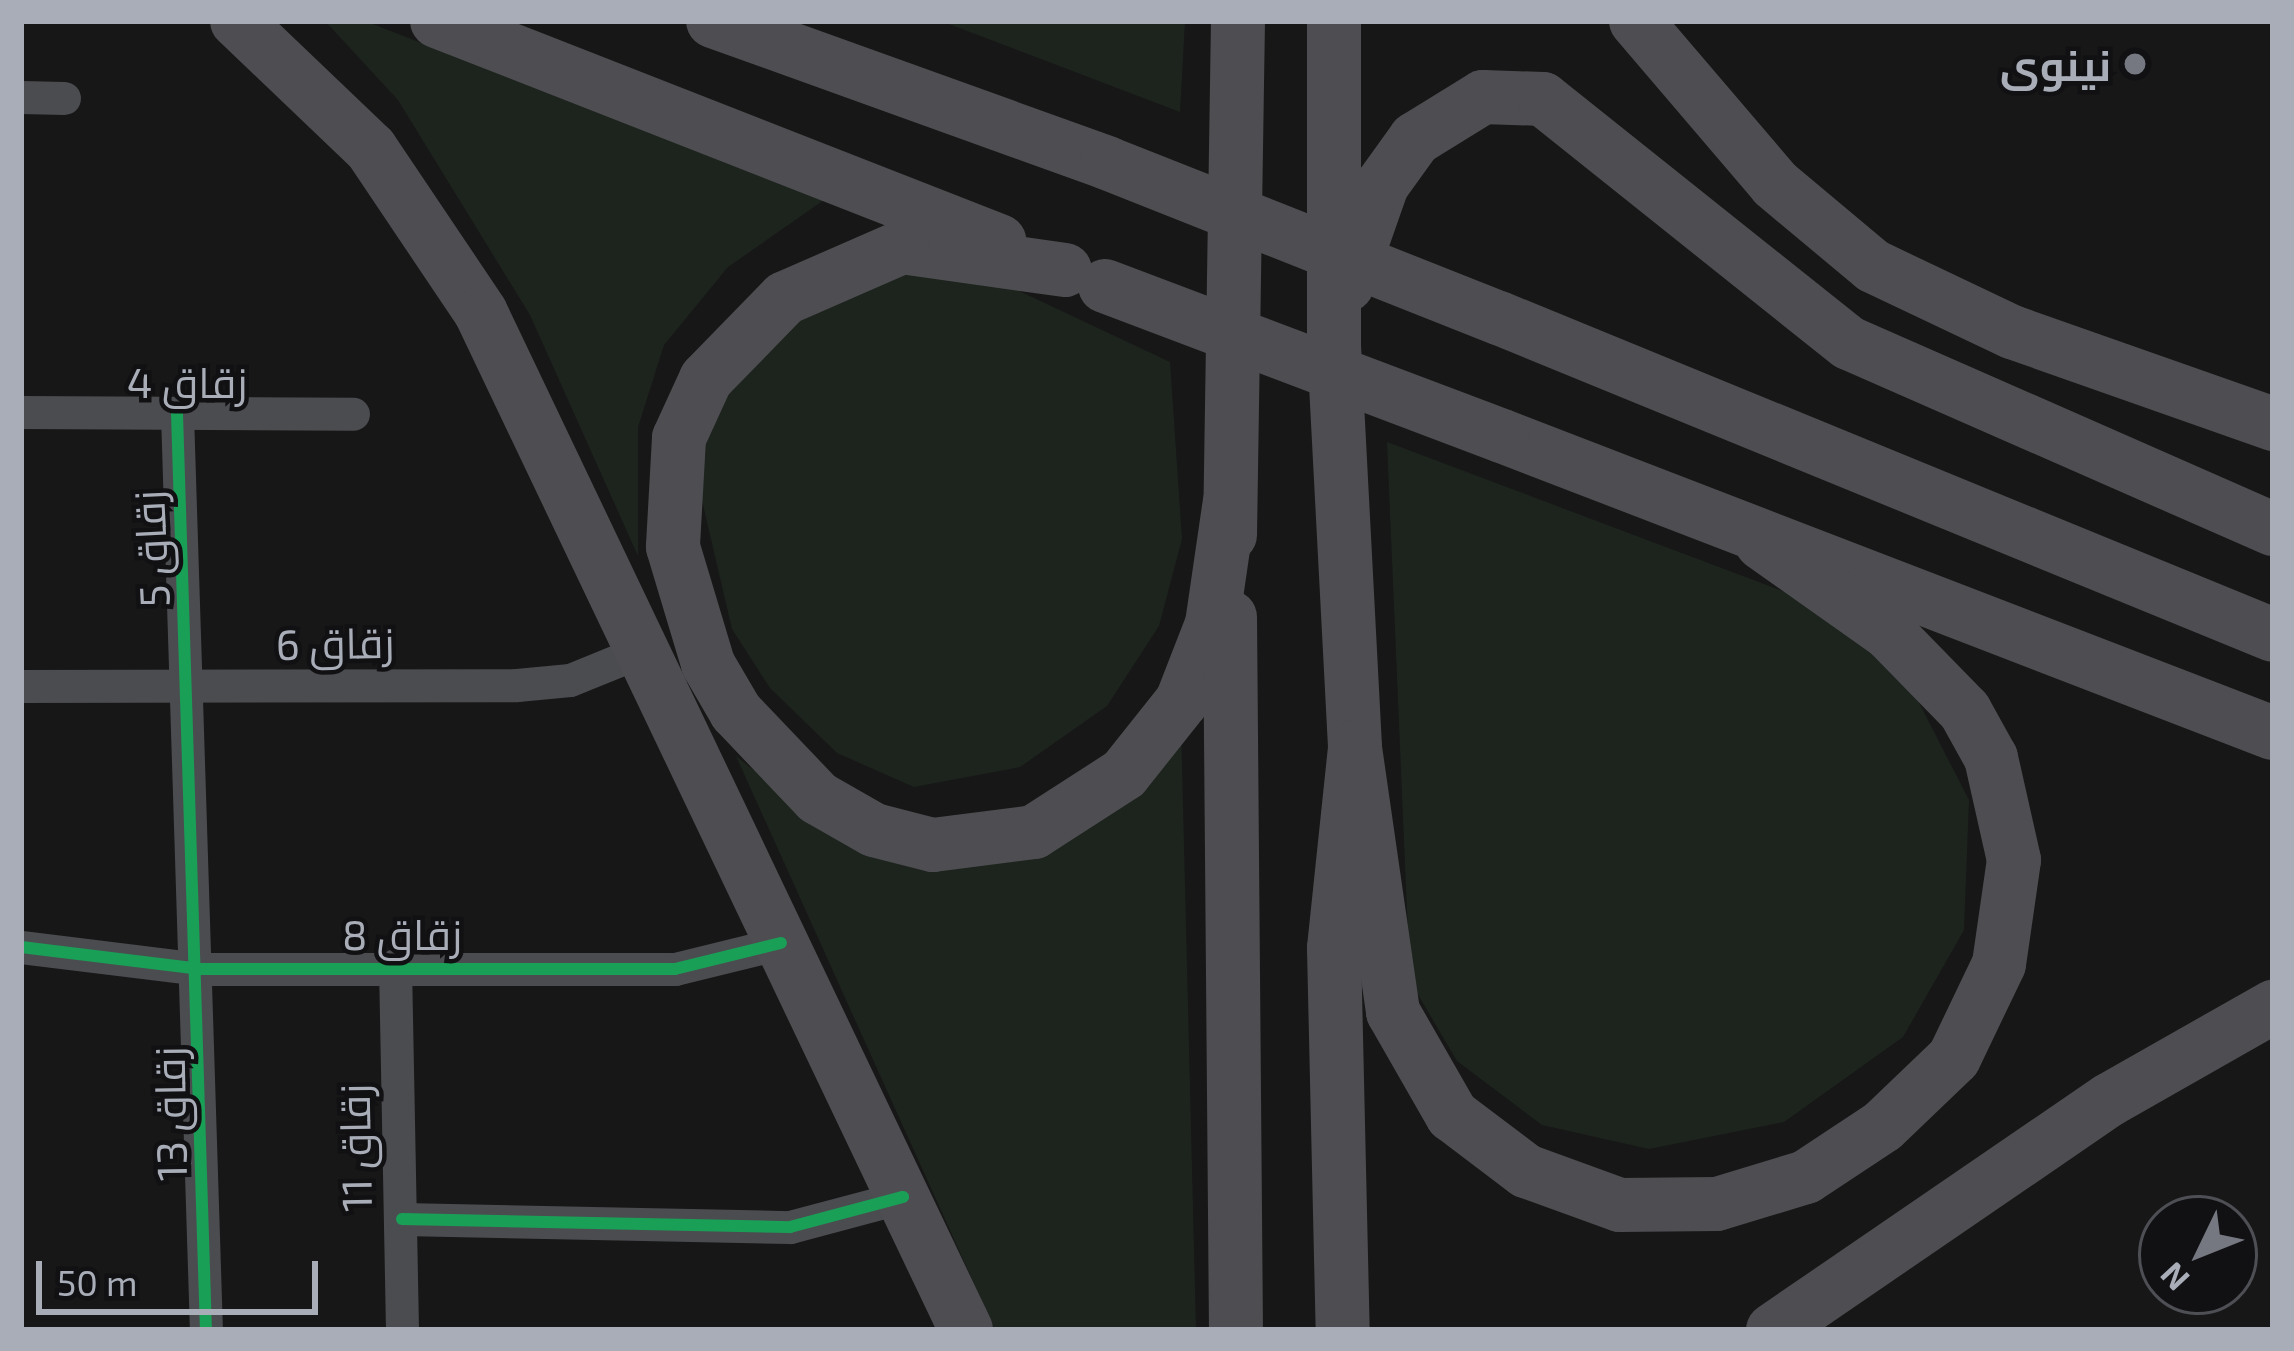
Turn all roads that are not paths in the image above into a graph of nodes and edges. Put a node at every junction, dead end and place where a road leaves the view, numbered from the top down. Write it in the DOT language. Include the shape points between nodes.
graph roads {
  1 [pos="237,21"];
  2 [pos="437,21"];
  3 [pos="713,21"];
  4 [pos="758,21"];
  5 [pos="1238,21"];
  6 [pos="1334,21"];
  7 [pos="1636,21"];
  8 [pos="816,58"];
  9 [pos="21,98"];
  10 [pos="64,98"];
  11 [pos="1085,278"];
  12 [pos="1334,346"];
  13 [pos="21,412"];
  14 [pos="177,414"];
  15 [pos="353,414"];
  16 [pos="2273,424"];
  17 [pos="1230,501"];
  18 [pos="2273,530"];
  19 [pos="1762,543"];
  20 [pos="2273,635"];
  21 [pos="644,650"];
  22 [pos="21,686"];
  23 [pos="190,689"];
  24 [pos="2273,734"];
  25 [pos="1355,748"];
  26 [pos="781,943"];
  27 [pos="21,947"];
  28 [pos="395,965"];
  29 [pos="199,969"];
  30 [pos="2273,1006"];
  31 [pos="903,1197"];
  32 [pos="401,1220"];
  33 [pos="206,1330"];
  34 [pos="402,1330"];
  35 [pos="966,1330"];
  36 [pos="1236,1330"];
  37 [pos="1343,1330"];
  38 [pos="1773,1330"];
  1 -- 21 [label="highway" via="371,149 431,231"];
  2 -- 11 [label="highway"];
  3 -- 8 [label="highway"];
  4 -- 8 [label="highway"];
  5 -- 17 [label="highway"];
  6 -- 12 [label="highway"];
  7 -- 16 [label="highway" via="1775,184 1873,266 2012,332"];
  8 -- 20 [label="highway, bridge" via="1499,318"];
  9 -- 10 [label="street"];
  11 -- 17 [label="highway" via="902,247 785,298 706,379 679,438 674,547 708,664 736,712 818,798 874,830 933,845 1034,832 1124,774 1182,701 1212,624"];
  11 -- 19 [label="highway, bridge"];
  12 -- 18 [label="highway" via="1398,157 1459,105 1544,99 1849,343"];
  12 -- 25 [label="highway"];
  13 -- 14 [label="street, زقاق 4"];
  14 -- 15 [label="street, زقاق 4"];
  14 -- 23 [label="street, زقاق 5"];
  17 -- 36 [label="highway"];
  19 -- 24 [label="highway"];
  19 -- 25 [label="highway" via="1889,633 1965,711 1991,758 2014,860 1999,964 1954,1058 1883,1126 1806,1177 1717,1204 1620,1205 1526,1172 1452,1115 1394,1012"];
  21 -- 23 [label="street, زقاق 6" via="570,680 517,685"];
  21 -- 26 [label="highway"];
  22 -- 23 [label="street, زقاق 6"];
  23 -- 29 [label="street, زقاق 5"];
  25 -- 37 [label="highway" via="1334,948"];
  26 -- 28 [label="street, زقاق 8" via="704,968"];
  26 -- 31 [label="highway"];
  27 -- 29 [label="street, زقاق 8"];
  28 -- 29 [label="street, زقاق 8"];
  28 -- 32 [label="street, زقاق 11"];
  29 -- 33 [label="street, زقاق 13"];
  30 -- 38 [label="highway" via="2109,1100"];
  31 -- 32 [label="street" via="790,1227"];
  31 -- 35 [label="highway"];
  32 -- 34 [label="street, زقاق 11"];
}
